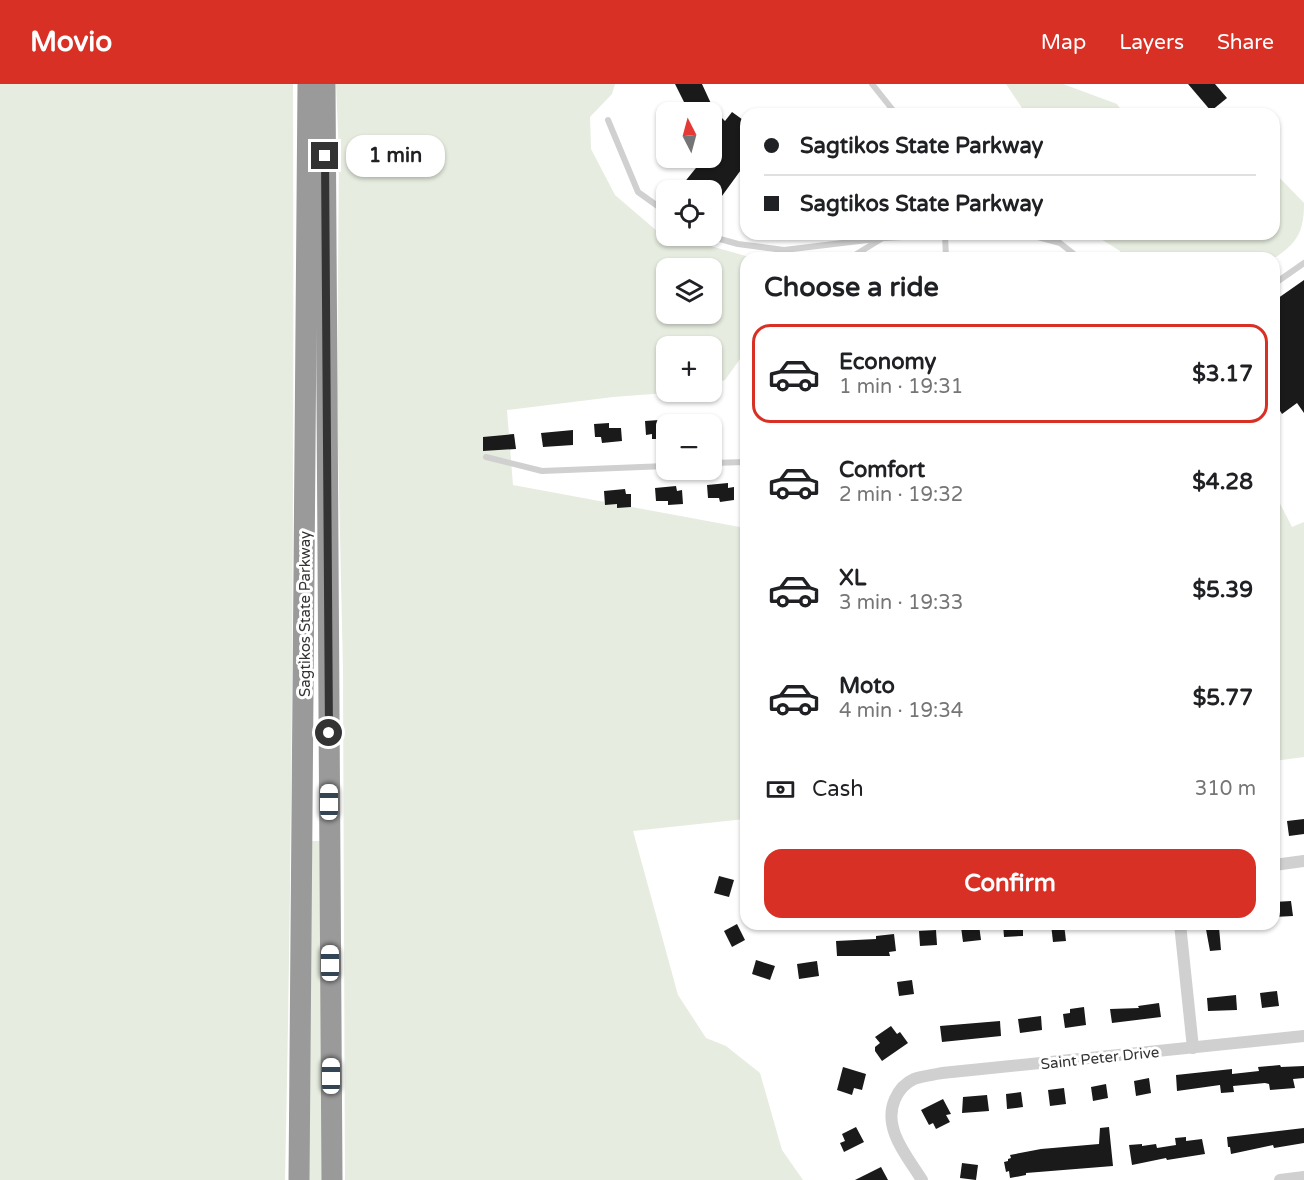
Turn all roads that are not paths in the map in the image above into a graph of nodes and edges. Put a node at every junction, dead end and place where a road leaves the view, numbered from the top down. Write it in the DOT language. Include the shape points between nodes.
graph roads {
  1 [pos="308,84"];
  2 [pos="325,84"];
  3 [pos="872,84"];
  4 [pos="891,108"];
  5 [pos="608,120"];
  6 [pos="656,205"];
  7 [pos="722,240"];
  8 [pos="867,240"];
  9 [pos="881,240"];
  10 [pos="1049,240"];
  11 [pos="860,252"];
  12 [pos="1071,252"];
  13 [pos="1304,263"];
  14 [pos="1280,280"];
  15 [pos="486,457"];
  16 [pos="740,462"];
  17 [pos="722,463"];
  18 [pos="656,465"];
  19 [pos="1304,861"];
  20 [pos="1280,864"];
  21 [pos="1181,930"];
  22 [pos="1304,1036"];
  23 [pos="1193,1048"];
  24 [pos="1304,1177"];
  25 [pos="299,1180"];
  26 [pos="332,1180"];
  27 [pos="922,1180"];
  28 [pos="1280,1180"];
  1 -- 25 [label="highway, Sagtikos State Parkway"];
  2 -- 26 [label="highway, Sagtikos State Parkway"];
  3 -- 4 [label="lane"];
  5 -- 6 [label="lane" via="638,192"];
  7 -- 8 [label="lane" via="784,250"];
  9 -- 11 [label="lane"];
  10 -- 12 [label="lane"];
  13 -- 14 [label="lane"];
  15 -- 18 [label="lane" via="542,471"];
  16 -- 17 [label="lane"];
  19 -- 20 [label="street"];
  21 -- 23 [label="street"];
  22 -- 23 [label="street, Saint Peter Drive"];
  23 -- 27 [label="street, Saint Peter Drive" via="913,1079 899,1090 891,1122 896,1138"];
  24 -- 28 [label="street"];
}
